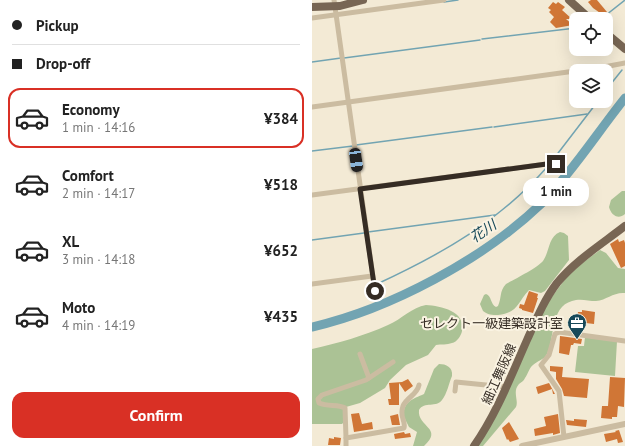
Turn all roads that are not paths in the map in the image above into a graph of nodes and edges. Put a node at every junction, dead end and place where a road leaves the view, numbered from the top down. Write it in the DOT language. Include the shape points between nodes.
graph roads {
  1 [pos="363,0"];
  2 [pos="444,0"];
  3 [pos="569,0"];
  4 [pos="312,7"];
  5 [pos="336,7"];
  6 [pos="582,12"];
  7 [pos="312,18"];
  8 [pos="613,39"];
  9 [pos="625,49"];
  10 [pos="625,63"];
  11 [pos="348,102"];
  12 [pos="312,106"];
  13 [pos="556,164"];
  14 [pos="360,189"];
  15 [pos="312,195"];
  16 [pos="625,226"];
  17 [pos="372,276"];
  18 [pos="312,284"];
  19 [pos="375,291"];
  20 [pos="625,340"];
  21 [pos="360,354"];
  22 [pos="392,362"];
  23 [pos="369,378"];
  24 [pos="419,385"];
  25 [pos="506,387"];
  26 [pos="455,391"];
  27 [pos="625,424"];
  28 [pos="564,437"];
  29 [pos="346,438"];
  30 [pos="547,443"];
  31 [pos="346,446"];
  32 [pos="474,446"];
  33 [pos="522,446"];
  1 -- 5 [label="main road"];
  2 -- 5 [label="street"];
  3 -- 6 [label="main road"];
  4 -- 5 [label="main road"];
  5 -- 7 [label="street"];
  5 -- 11 [label="street"];
  8 -- 9 [label="main road"];
  10 -- 11 [label="street"];
  11 -- 12 [label="street"];
  11 -- 14 [label="street"];
  13 -- 14 [label="street"];
  14 -- 15 [label="street"];
  14 -- 17 [label="street"];
  16 -- 25 [label="main road, 細江舞阪線" via="579,261 557,283 541,309"];
  17 -- 18 [label="street"];
  17 -- 19 [label="street"];
  20 -- 28 [label="street" via="559,332 555,334 550,355 541,365 559,391"];
  21 -- 23 [label="street"];
  22 -- 23 [label="street"];
  23 -- 29 [label="street" via="318,398 319,403 345,408"];
  24 -- 29 [label="street" via="417,391 403,406 401,416 404,428"];
  25 -- 26 [label="street" via="456,382"];
  25 -- 32 [label="main road, 細江舞阪線" via="492,418"];
  27 -- 28 [label="street"];
  28 -- 30 [label="street"];
  29 -- 31 [label="street"];
  30 -- 33 [label="street"];
}
